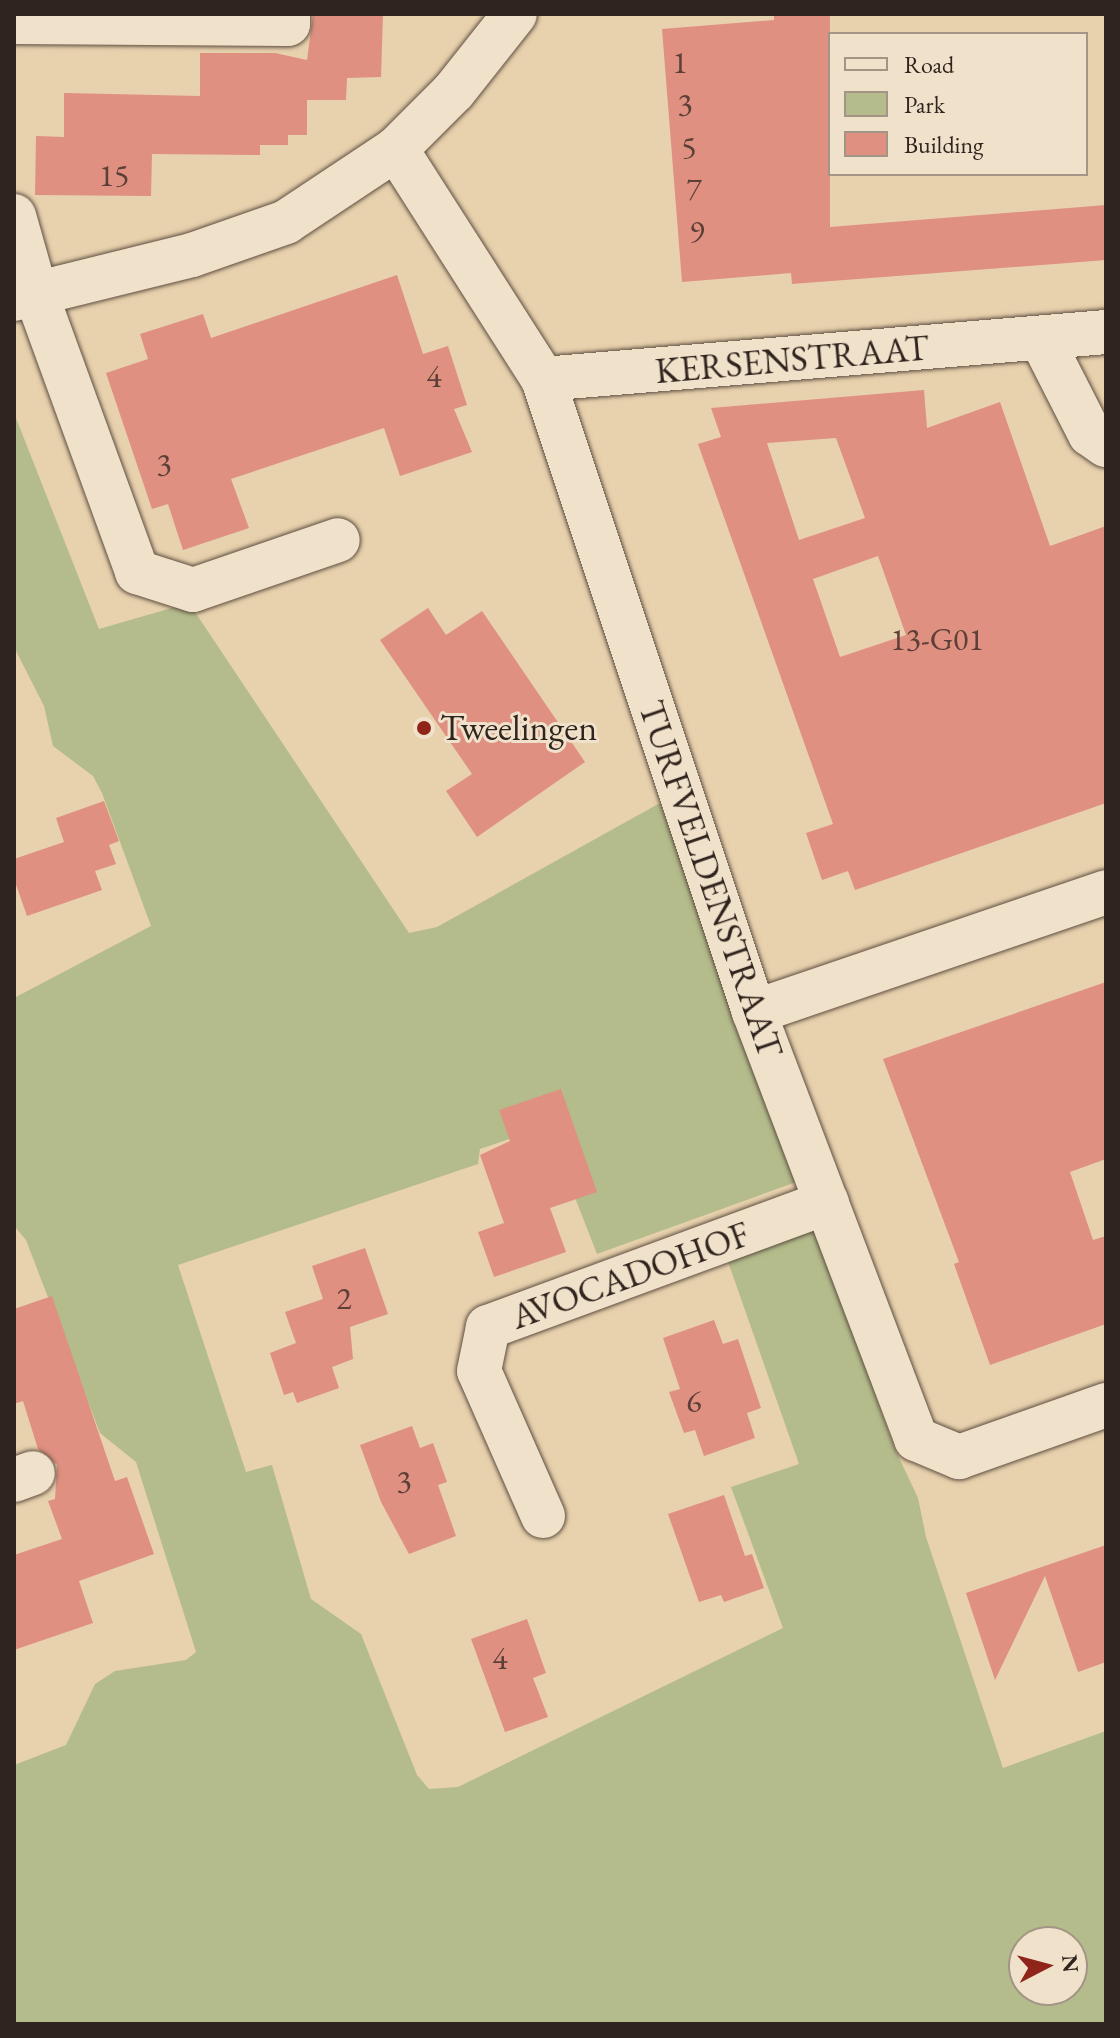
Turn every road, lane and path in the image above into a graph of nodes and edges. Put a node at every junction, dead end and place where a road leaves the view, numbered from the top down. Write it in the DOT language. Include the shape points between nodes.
graph roads {
  1 [pos="288,14"];
  2 [pos="515,14"];
  3 [pos="14,22"];
  4 [pos="396,149"];
  5 [pos="14,216"];
  6 [pos="25,297"];
  7 [pos="1106,332"];
  8 [pos="1041,338"];
  9 [pos="543,379"];
  10 [pos="1106,445"];
  11 [pos="338,540"];
  12 [pos="1106,892"];
  13 [pos="754,1012"];
  14 [pos="827,1202"];
  15 [pos="1106,1405"];
  16 [pos="543,1516"];
  1 -- 3 [label="street" via="288,24"];
  2 -- 4 [label="street" via="454,91"];
  4 -- 6 [label="street" via="286,222 192,255"];
  4 -- 9 [label="street, TURFVELDENSTRAAT"];
  5 -- 6 [label="street"];
  6 -- 11 [label="street" via="137,572 193,590"];
  7 -- 8 [label="street, KERSENSTRAAT"];
  8 -- 9 [label="street, KERSENSTRAAT"];
  8 -- 10 [label="street" via="1090,434"];
  9 -- 13 [label="street, TURFVELDENSTRAAT"];
  12 -- 13 [label="street"];
  13 -- 14 [label="street, TURFVELDENSTRAAT"];
  14 -- 15 [label="street, TURFVELDENSTRAAT" via="916,1439 959,1457"];
  14 -- 16 [label="street, AVOCADOHOF" via="488,1327 479,1371"];
}
